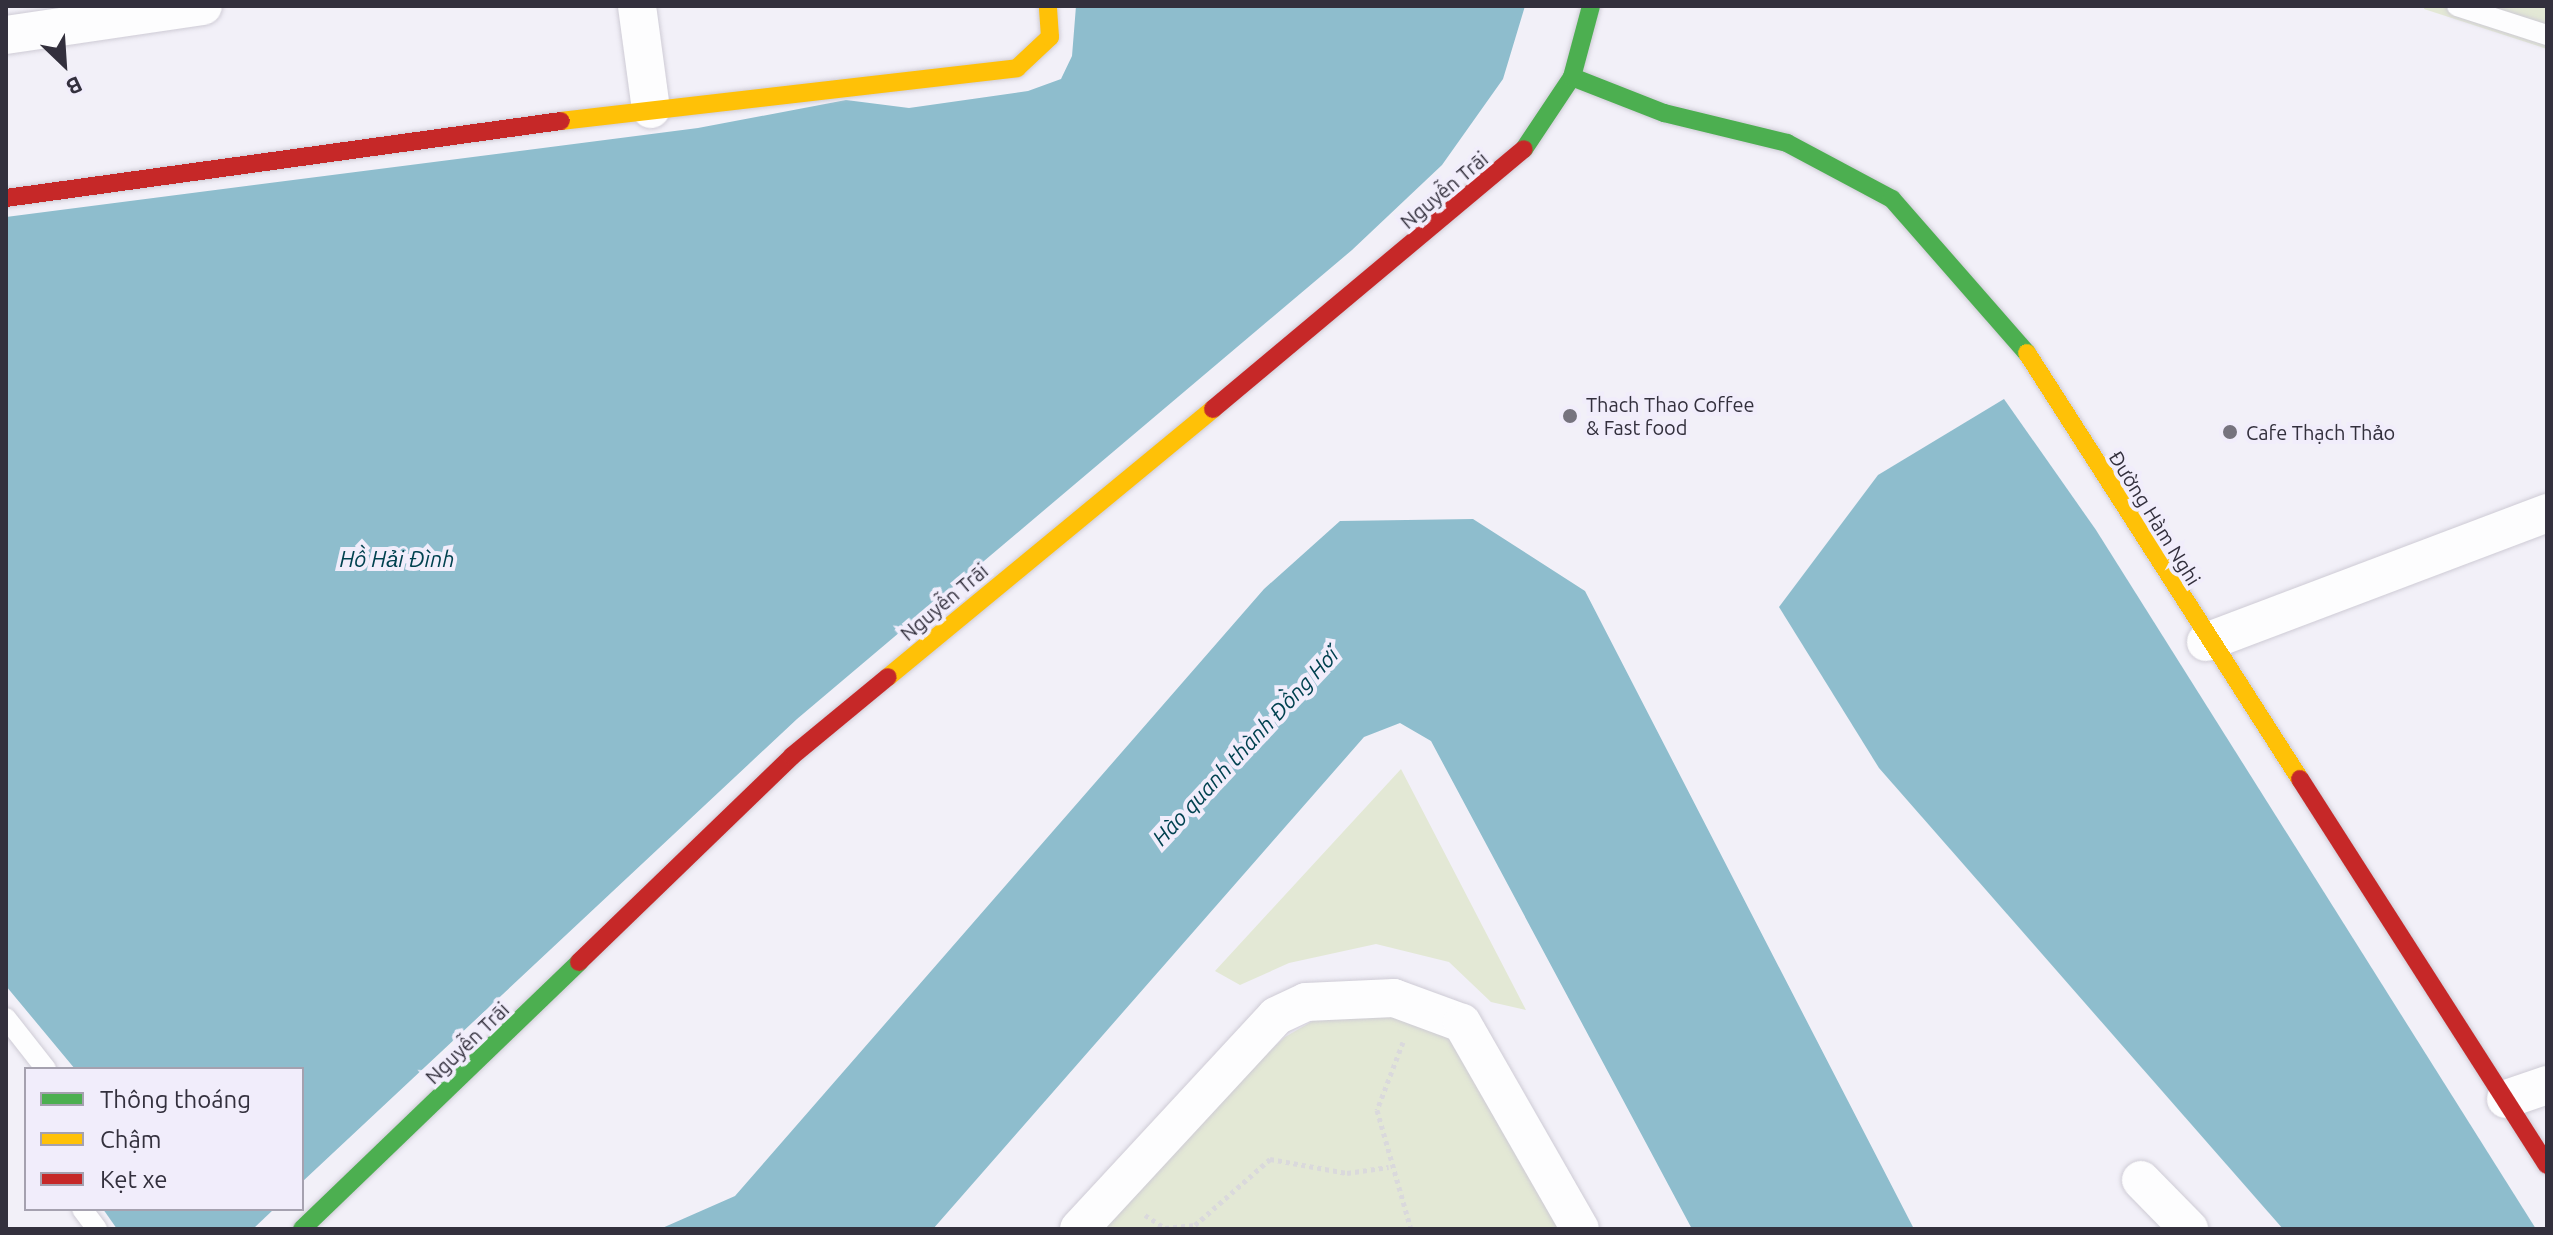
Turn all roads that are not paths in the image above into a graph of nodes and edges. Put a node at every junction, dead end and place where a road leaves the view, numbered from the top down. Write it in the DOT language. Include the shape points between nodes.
graph roads {
  1 [pos="203,6"];
  2 [pos="637,6"];
  3 [pos="1048,6"];
  4 [pos="1591,6"];
  5 [pos="2457,6"];
  6 [pos="6,35"];
  7 [pos="2547,35"];
  8 [pos="1572,77"];
  9 [pos="651,109"];
  10 [pos="6,198"];
  11 [pos="2547,513"];
  12 [pos="2206,642"];
  13 [pos="6,1018"];
  14 [pos="44,1067"];
  15 [pos="2547,1085"];
  16 [pos="2506,1099"];
  17 [pos="2547,1165"];
  18 [pos="2141,1180"];
  19 [pos="84,1211"];
  20 [pos="97,1229"];
  21 [pos="302,1229"];
  22 [pos="1079,1229"];
  23 [pos="1580,1229"];
  24 [pos="2189,1229"];
  1 -- 6 [label="street"];
  2 -- 9 [label="street"];
  3 -- 9 [label="street" via="1050,37 1017,68"];
  4 -- 8 [label="street, Nguyễn Trãi"];
  5 -- 7 [label="lane"];
  8 -- 12 [label="street, Đường Hàm Nghi" via="1664,113 1787,143 1892,199 2021,344"];
  8 -- 21 [label="street, Nguyễn Trãi" via="1518,157 792,756"];
  9 -- 10 [label="street"];
  11 -- 12 [label="street"];
  12 -- 16 [label="street, Đường Hàm Nghi"];
  13 -- 14 [label="lane"];
  15 -- 16 [label="street"];
  16 -- 17 [label="street, Đường Hàm Nghi"];
  18 -- 24 [label="street"];
  19 -- 20 [label="lane"];
  22 -- 23 [label="street" via="1276,1016 1306,1002 1394,998 1462,1023"];
}
